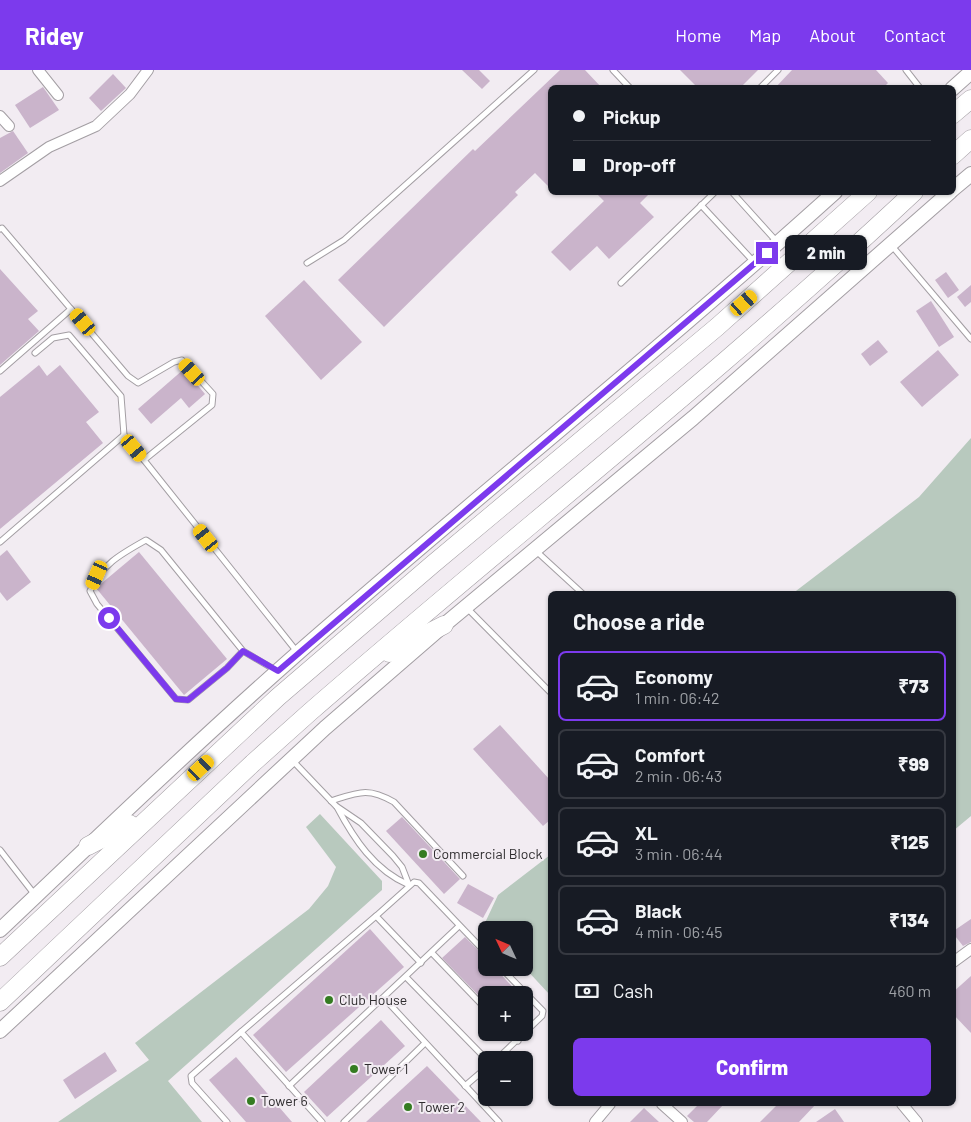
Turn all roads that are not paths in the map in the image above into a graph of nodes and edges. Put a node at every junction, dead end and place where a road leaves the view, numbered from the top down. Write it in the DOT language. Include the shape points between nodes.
graph roads {
  1 [pos="38,70"];
  2 [pos="148,70"];
  3 [pos="534,70"];
  4 [pos="613,70"];
  5 [pos="778,70"];
  6 [pos="906,70"];
  7 [pos="971,72"];
  8 [pos="627,85"];
  9 [pos="763,85"];
  10 [pos="918,85"];
  11 [pos="956,85"];
  12 [pos="58,95"];
  13 [pos="971,99"];
  14 [pos="956,112"];
  15 [pos="0,116"];
  16 [pos="9,126"];
  17 [pos="971,174"];
  18 [pos="0,181"];
  19 [pos="956,187"];
  20 [pos="712,195"];
  21 [pos="735,195"];
  22 [pos="832,195"];
  23 [pos="865,195"];
  24 [pos="911,195"];
  25 [pos="947,195"];
  26 [pos="702,206"];
  27 [pos="0,229"];
  28 [pos="778,243"];
  29 [pos="891,245"];
  30 [pos="307,263"];
  31 [pos="755,263"];
  32 [pos="621,283"];
  33 [pos="71,309"];
  34 [pos="971,339"];
  35 [pos="35,353"];
  36 [pos="0,371"];
  37 [pos="124,436"];
  38 [pos="144,460"];
  39 [pos="0,542"];
  40 [pos="535,549"];
  41 [pos="579,591"];
  42 [pos="465,607"];
  43 [pos="444,624"];
  44 [pos="243,651"];
  45 [pos="298,653"];
  46 [pos="278,671"];
  47 [pos="347,680"];
  48 [pos="548,690"];
  49 [pos="291,758"];
  50 [pos="189,779"];
  51 [pos="331,801"];
  52 [pos="336,806"];
  53 [pos="88,846"];
  54 [pos="0,850"];
  55 [pos="463,876"];
  56 [pos="409,885"];
  57 [pos="36,896"];
  58 [pos="376,916"];
  59 [pos="460,926"];
  60 [pos="0,930"];
  61 [pos="478,945"];
  62 [pos="971,949"];
  63 [pos="432,953"];
  64 [pos="0,957"];
  65 [pos="956,960"];
  66 [pos="421,963"];
  67 [pos="509,976"];
  68 [pos="406,977"];
  69 [pos="519,986"];
  70 [pos="384,998"];
  71 [pos="478,1001"];
  72 [pos="533,1001"];
  73 [pos="0,1002"];
  74 [pos="533,1025"];
  75 [pos="0,1031"];
  76 [pos="241,1032"];
  77 [pos="518,1041"];
  78 [pos="426,1043"];
  79 [pos="478,1051"];
  80 [pos="506,1051"];
  81 [pos="478,1075"];
  82 [pos="289,1086"];
  83 [pos="465,1086"];
  84 [pos="608,1106"];
  85 [pos="664,1106"];
  86 [pos="904,1106"];
  87 [pos="227,1122"];
  88 [pos="322,1122"];
  89 [pos="344,1122"];
  90 [pos="500,1122"];
  91 [pos="595,1122"];
  92 [pos="682,1122"];
  93 [pos="917,1122"];
  1 -- 12 [label="street"];
  2 -- 18 [label="street" via="130,94 96,126 49,147"];
  3 -- 30 [label="lane" via="344,240"];
  4 -- 8 [label="lane"];
  5 -- 9 [label="lane"];
  6 -- 10 [label="lane"];
  7 -- 11 [label="street"];
  13 -- 14 [label="highway"];
  15 -- 16 [label="street"];
  17 -- 19 [label="street"];
  20 -- 26 [label="lane"];
  21 -- 28 [label="lane"];
  22 -- 28 [label="street"];
  23 -- 50 [label="highway" via="710,333 347,636"];
  24 -- 47 [label="highway" via="711,373"];
  25 -- 29 [label="street"];
  26 -- 31 [label="lane"];
  26 -- 32 [label="lane"];
  27 -- 33 [label="lane"];
  28 -- 31 [label="street"];
  29 -- 34 [label="lane"];
  29 -- 40 [label="street" via="700,412"];
  31 -- 45 [label="street"];
  33 -- 36 [label="lane"];
  33 -- 38 [label="lane" via="128,376 138,383 182,360 213,394 212,405"];
  35 -- 37 [label="lane" via="53,338 69,335 122,396"];
  37 -- 38 [label="lane"];
  37 -- 39 [label="lane"];
  38 -- 45 [label="lane"];
  40 -- 41 [label="lane"];
  40 -- 42 [label="street"];
  42 -- 43 [label="street"];
  42 -- 48 [label="lane"];
  43 -- 47 [label="highway"];
  43 -- 49 [label="street"];
  44 -- 44 [label="lane" via="161,550 146,540 119,555 97,575 90,591 98,604 176,699 188,700"];
  44 -- 46 [label="lane"];
  45 -- 46 [label="street"];
  46 -- 53 [label="street"];
  47 -- 73 [label="highway" via="253,763"];
  49 -- 51 [label="lane"];
  49 -- 75 [label="street"];
  50 -- 53 [label="highway" via="120,831"];
  50 -- 64 [label="highway"];
  51 -- 52 [label="lane"];
  51 -- 55 [label="lane" via="364,791 382,795 394,802"];
  52 -- 56 [label="lane" via="361,823 393,856"];
  52 -- 56 [label="lane" via="350,833 379,866 391,877"];
  53 -- 57 [label="street"];
  54 -- 57 [label="lane"];
  56 -- 58 [label="lane"];
  56 -- 59 [label="lane" via="419,883"];
  57 -- 60 [label="street"];
  58 -- 66 [label="lane"];
  58 -- 76 [label="lane"];
  59 -- 61 [label="lane"];
  59 -- 63 [label="lane"];
  62 -- 65 [label="street"];
  63 -- 66 [label="lane"];
  63 -- 71 [label="lane"];
  66 -- 68 [label="lane"];
  67 -- 69 [label="lane"];
  68 -- 70 [label="lane"];
  68 -- 79 [label="lane"];
  70 -- 78 [label="lane"];
  70 -- 82 [label="lane"];
  72 -- 74 [label="lane" via="543,1011"];
  76 -- 82 [label="lane"];
  76 -- 87 [label="lane" via="191,1076 192,1084"];
  77 -- 80 [label="lane"];
  78 -- 83 [label="lane"];
  78 -- 89 [label="lane"];
  81 -- 83 [label="lane"];
  82 -- 88 [label="lane"];
  83 -- 90 [label="lane"];
  84 -- 91 [label="street"];
  85 -- 92 [label="street"];
  86 -- 93 [label="street"];
}
